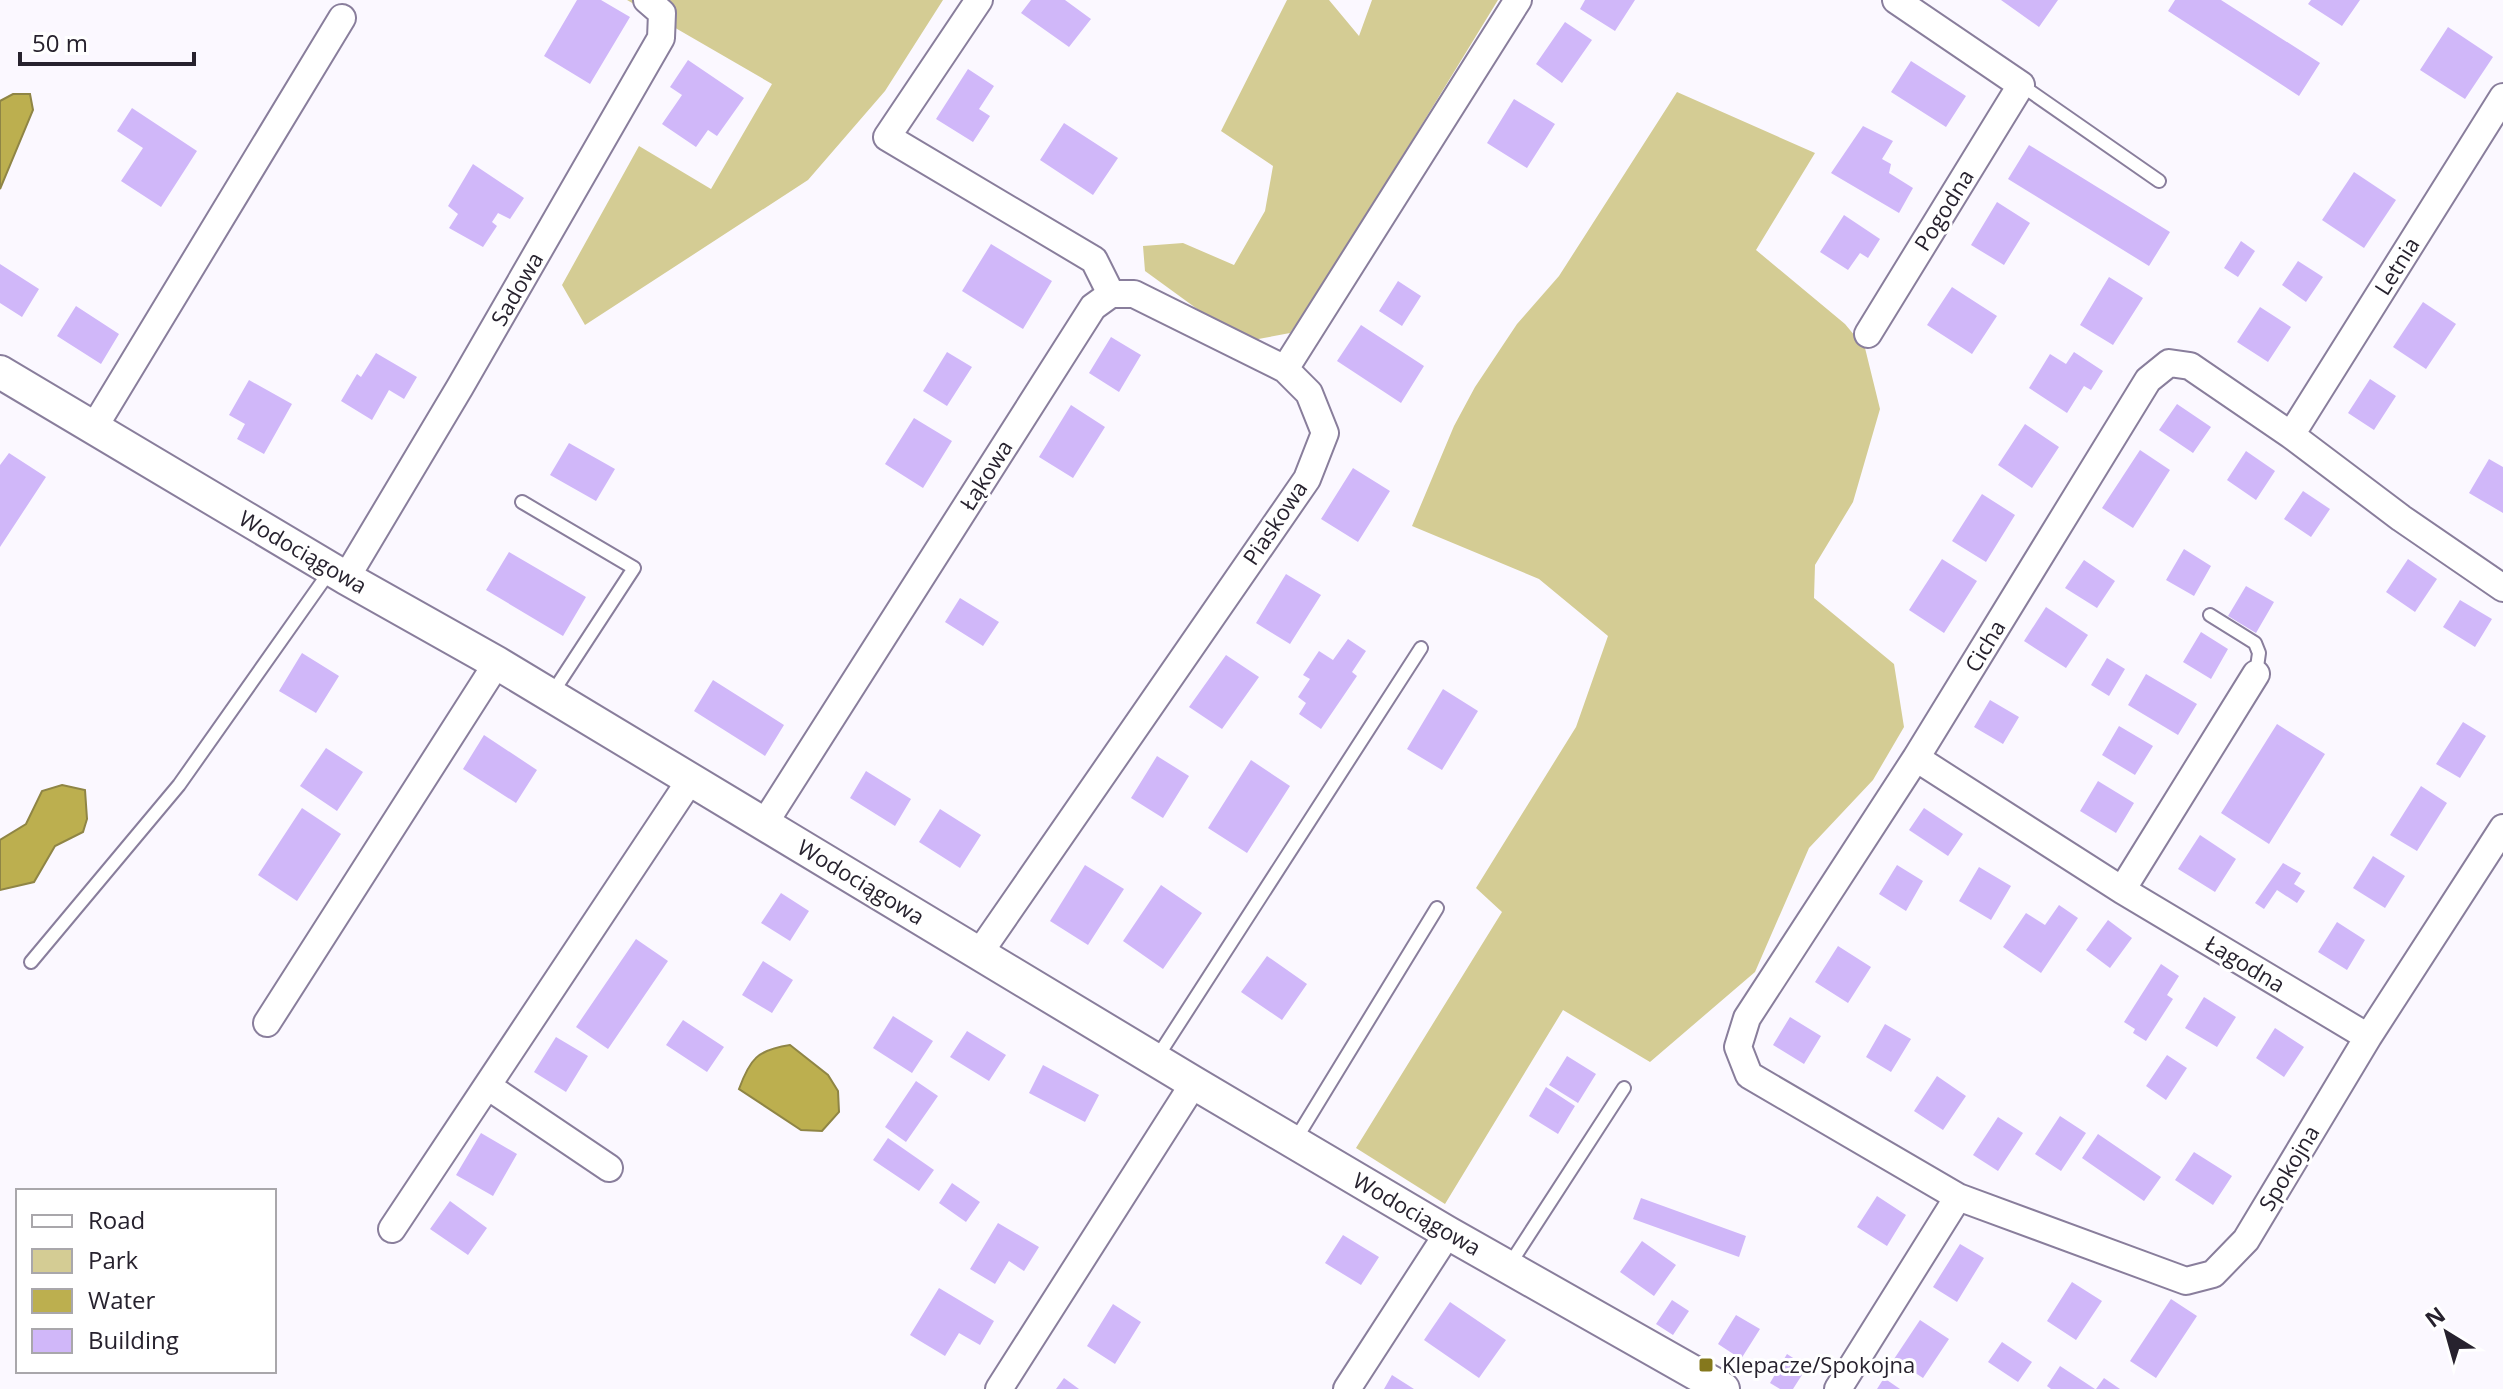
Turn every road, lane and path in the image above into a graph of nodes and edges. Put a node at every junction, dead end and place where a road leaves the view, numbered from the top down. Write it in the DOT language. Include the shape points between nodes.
graph roads {
  1 [pos="647,0"];
  2 [pos="979,0"];
  3 [pos="1518,0"];
  4 [pos="1896,0"];
  5 [pos="342,18"];
  6 [pos="2021,85"];
  7 [pos="2503,97"];
  8 [pos="2159,181"];
  9 [pos="1111,294"];
  10 [pos="1868,334"];
  11 [pos="1285,369"];
  12 [pos="3,381"];
  13 [pos="93,429"];
  14 [pos="2291,435"];
  15 [pos="522,502"];
  16 [pos="339,573"];
  17 [pos="2503,588"];
  18 [pos="2210,615"];
  19 [pos="1421,648"];
  20 [pos="497,663"];
  21 [pos="2256,674"];
  22 [pos="551,695"];
  23 [pos="1916,758"];
  24 [pos="691,779"];
  25 [pos="764,824"];
  26 [pos="2503,828"];
  27 [pos="2122,890"];
  28 [pos="1437,908"];
  29 [pos="980,952"];
  30 [pos="31,962"];
  31 [pos="267,1023"];
  32 [pos="2368,1037"];
  33 [pos="1156,1059"];
  34 [pos="1194,1083"];
  35 [pos="489,1087"];
  36 [pos="1624,1088"];
  37 [pos="1294,1142"];
  38 [pos="609,1168"];
  39 [pos="1958,1197"];
  40 [pos="392,1229"];
  41 [pos="1448,1233"];
  42 [pos="1508,1267"];
  43 [pos="999,1389"];
  44 [pos="1347,1389"];
  45 [pos="1723,1389"];
  46 [pos="1838,1389"];
  1 -- 16 [label="street, Sadowa" via="662,13 661,38 460,387"];
  2 -- 9 [label="street" via="887,137 1094,260"];
  3 -- 11 [label="street"];
  4 -- 6 [label="street"];
  5 -- 13 [label="street"];
  6 -- 8 [label="lane"];
  6 -- 10 [label="street, Pogodna"];
  7 -- 14 [label="street, Letnia"];
  9 -- 11 [label="street" via="1134,294"];
  9 -- 25 [label="street, Łąkowa" via="1093,307"];
  11 -- 29 [label="street, Piaskowa" via="1309,393 1325,433 1307,479"];
  12 -- 13 [label="street, Wodociągowa"];
  13 -- 16 [label="street, Wodociągowa"];
  14 -- 17 [label="street, Cicha"];
  14 -- 23 [label="street, Cicha" via="2190,366 2169,363 2148,380"];
  15 -- 22 [label="lane" via="634,568"];
  16 -- 20 [label="street, Wodociągowa"];
  16 -- 30 [label="lane" via="179,785"];
  18 -- 21 [label="lane" via="2255,643"];
  19 -- 33 [label="lane"];
  20 -- 22 [label="street, Wodociągowa"];
  20 -- 31 [label="street"];
  21 -- 27 [label="street"];
  22 -- 24 [label="street, Wodociągowa"];
  23 -- 27 [label="street, Łagodna"];
  23 -- 39 [label="street, Cicha" via="1747,1018 1738,1047 1749,1075"];
  24 -- 25 [label="street, Wodociągowa"];
  24 -- 35 [label="street"];
  25 -- 29 [label="street, Wodociągowa"];
  26 -- 32 [label="street, Spokojna"];
  27 -- 32 [label="street, Łagodna"];
  28 -- 37 [label="lane"];
  29 -- 33 [label="street, Wodociągowa"];
  32 -- 39 [label="street, Spokojna" via="2246,1240 2213,1274 2186,1281"];
  33 -- 34 [label="street, Wodociągowa"];
  34 -- 37 [label="street, Wodociągowa"];
  34 -- 43 [label="street"];
  35 -- 38 [label="street"];
  35 -- 40 [label="street"];
  36 -- 42 [label="lane"];
  37 -- 41 [label="street, Wodociągowa"];
  39 -- 46 [label="street"];
  41 -- 42 [label="street, Wodociągowa"];
  41 -- 44 [label="street"];
  42 -- 45 [label="street, Wodociągowa"];
}
